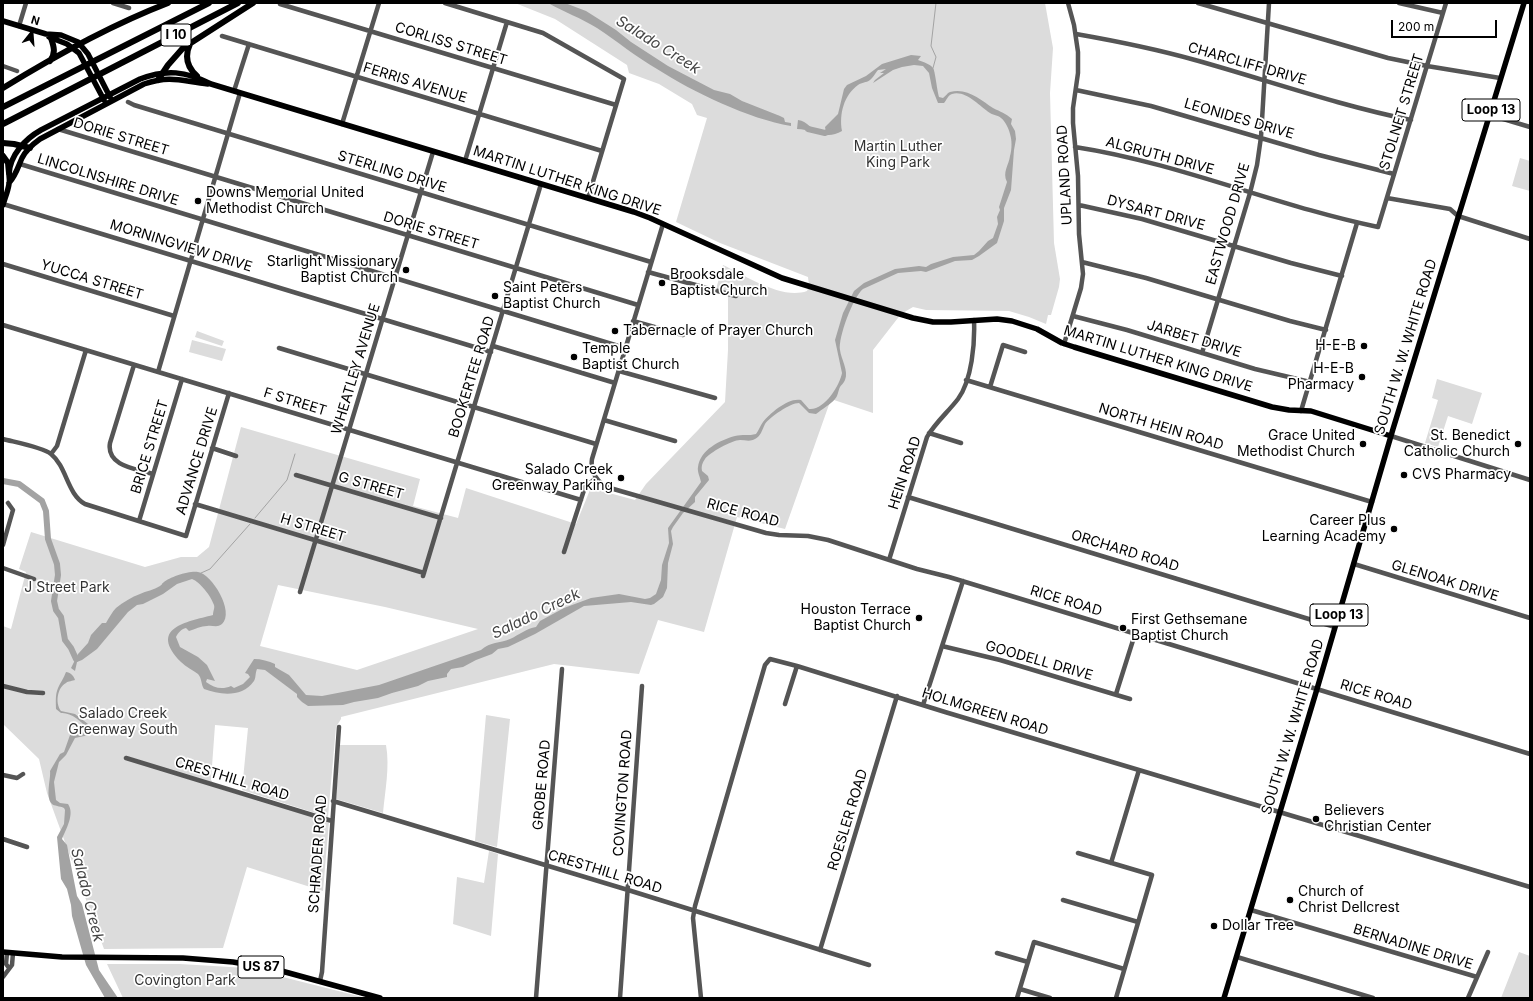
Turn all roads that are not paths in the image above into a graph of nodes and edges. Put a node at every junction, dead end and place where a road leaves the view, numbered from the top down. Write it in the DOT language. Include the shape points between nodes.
graph roads {
  1 [pos="26,3"];
  2 [pos="113,3"];
  3 [pos="168,3"];
  4 [pos="209,3"];
  5 [pos="238,3"];
  6 [pos="253,3"];
  7 [pos="379,3"];
  8 [pos="445,3"];
  9 [pos="1068,3"];
  10 [pos="1198,3"];
  11 [pos="1269,3"];
  12 [pos="1399,3"];
  13 [pos="1446,3"];
  14 [pos="1524,3"];
  15 [pos="280,4"];
  16 [pos="129,8"];
  17 [pos="1443,13"];
  18 [pos="3,21"];
  19 [pos="507,22"];
  20 [pos="1268,23"];
  21 [pos="19,26"];
  22 [pos="370,30"];
  23 [pos="1076,34"];
  24 [pos="48,36"];
  25 [pos="222,36"];
  26 [pos="80,44"];
  27 [pos="190,44"];
  28 [pos="249,44"];
  29 [pos="73,48"];
  30 [pos="49,61"];
  31 [pos="3,66"];
  32 [pos="1427,66"];
  33 [pos="493,68"];
  34 [pos="17,71"];
  35 [pos="163,73"];
  36 [pos="197,76"];
  37 [pos="356,77"];
  38 [pos="1500,78"];
  39 [pos="158,80"];
  40 [pos="1265,80"];
  41 [pos="211,84"];
  42 [pos="3,88"];
  43 [pos="1076,90"];
  44 [pos="237,92"];
  45 [pos="109,95"];
  46 [pos="103,98"];
  47 [pos="112,100"];
  48 [pos="128,102"];
  49 [pos="106,103"];
  50 [pos="616,105"];
  51 [pos="3,107"];
  52 [pos="479,114"];
  53 [pos="1490,115"];
  54 [pos="1411,120"];
  55 [pos="3,124"];
  56 [pos="342,124"];
  57 [pos="1530,127"];
  58 [pos="58,129"];
  59 [pos="229,134"];
  60 [pos="1261,137"];
  61 [pos="3,143"];
  62 [pos="22,145"];
  63 [pos="1075,147"];
  64 [pos="30,148"];
  65 [pos="602,151"];
  66 [pos="433,152"];
  67 [pos="3,156"];
  68 [pos="465,161"];
  69 [pos="20,164"];
  70 [pos="9,173"];
  71 [pos="1394,174"];
  72 [pos="216,177"];
  73 [pos="10,183"];
  74 [pos="541,184"];
  75 [pos="421,192"];
  76 [pos="1250,193"];
  77 [pos="588,198"];
  78 [pos="1387,198"];
  79 [pos="3,204"];
  80 [pos="1079,205"];
  81 [pos="1458,216"];
  82 [pos="203,220"];
  83 [pos="1357,223"];
  84 [pos="663,224"];
  85 [pos="529,225"];
  86 [pos="1378,227"];
  87 [pos="408,236"];
  88 [pos="1530,238"];
  89 [pos="1234,246"];
  90 [pos="191,261"];
  91 [pos="651,262"];
  92 [pos="1082,262"];
  93 [pos="3,264"];
  94 [pos="516,268"];
  95 [pos="648,272"];
  96 [pos="1342,276"];
  97 [pos="395,279"];
  98 [pos="736,296"];
  99 [pos="1218,299"];
  100 [pos="638,305"];
  101 [pos="503,311"];
  102 [pos="174,316"];
  103 [pos="1073,316"];
  104 [pos="383,319"];
  105 [pos="974,320"];
  106 [pos="634,321"];
  107 [pos="3,325"];
  108 [pos="1326,330"];
  109 [pos="683,335"];
  110 [pos="1064,344"];
  111 [pos="493,346"];
  112 [pos="279,348"];
  113 [pos="625,348"];
  114 [pos="86,350"];
  115 [pos="491,352"];
  116 [pos="1025,352"];
  117 [pos="1202,353"];
  118 [pos="134,365"];
  119 [pos="618,371"];
  120 [pos="158,372"];
  121 [pos="366,375"];
  122 [pos="182,379"];
  123 [pos="966,380"];
  124 [pos="1310,382"];
  125 [pos="615,383"];
  126 [pos="990,387"];
  127 [pos="229,393"];
  128 [pos="715,398"];
  129 [pos="474,407"];
  130 [pos="1301,410"];
  131 [pos="604,420"];
  132 [pos="349,430"];
  133 [pos="929,433"];
  134 [pos="1391,436"];
  135 [pos="3,439"];
  136 [pos="675,441"];
  137 [pos="961,443"];
  138 [pos="596,444"];
  139 [pos="212,448"];
  140 [pos="51,454"];
  141 [pos="236,456"];
  142 [pos="458,463"];
  143 [pos="153,474"];
  144 [pos="296,475"];
  145 [pos="596,478"];
  146 [pos="1530,480"];
  147 [pos="333,486"];
  148 [pos="908,497"];
  149 [pos="581,500"];
  150 [pos="1372,502"];
  151 [pos="8,503"];
  152 [pos="195,504"];
  153 [pos="441,518"];
  154 [pos="139,521"];
  155 [pos="315,541"];
  156 [pos="3,545"];
  157 [pos="564,552"];
  158 [pos="889,560"];
  159 [pos="1354,564"];
  160 [pos="3,568"];
  161 [pos="423,575"];
  162 [pos="34,577"];
  163 [pos="963,581"];
  164 [pos="300,592"];
  165 [pos="1530,618"];
  166 [pos="1335,627"];
  167 [pos="1135,634"];
  168 [pos="942,646"];
  169 [pos="797,666"];
  170 [pos="562,669"];
  171 [pos="3,686"];
  172 [pos="642,686"];
  173 [pos="1317,689"];
  174 [pos="43,692"];
  175 [pos="1116,694"];
  176 [pos="897,696"];
  177 [pos="1130,699"];
  178 [pos="785,704"];
  179 [pos="923,705"];
  180 [pos="338,727"];
  181 [pos="1530,754"];
  182 [pos="126,758"];
  183 [pos="1139,770"];
  184 [pos="23,774"];
  185 [pos="3,775"];
  186 [pos="333,801"];
  187 [pos="1280,812"];
  188 [pos="332,820"];
  189 [pos="3,839"];
  190 [pos="27,847"];
  191 [pos="1078,853"];
  192 [pos="1111,863"];
  193 [pos="546,865"];
  194 [pos="1530,887"];
  195 [pos="628,890"];
  196 [pos="1063,900"];
  197 [pos="694,910"];
  198 [pos="1251,910"];
  199 [pos="1138,922"];
  200 [pos="820,950"];
  201 [pos="1488,952"];
  202 [pos="7,953"];
  203 [pos="997,953"];
  204 [pos="1237,957"];
  205 [pos="1028,962"];
  206 [pos="869,965"];
  207 [pos="1124,969"];
  208 [pos="1477,977"];
  209 [pos="3,978"];
  210 [pos="320,981"];
  211 [pos="1020,989"];
  212 [pos="380,998"];
  213 [pos="536,998"];
  214 [pos="620,998"];
  215 [pos="700,998"];
  216 [pos="1017,998"];
  217 [pos="1050,998"];
  218 [pos="1116,998"];
  219 [pos="1224,998"];
  220 [pos="1373,998"];
  221 [pos="1468,998"];
  1 -- 21 [label="street"];
  2 -- 16 [label="street"];
  3 -- 26 [label="highway"];
  4 -- 51 [label="highway, I 10"];
  5 -- 55 [label="highway, I 10"];
  6 -- 27 [label="highway"];
  7 -- 22 [label="street"];
  8 -- 19 [label="street"];
  9 -- 23 [label="street, UPLAND ROAD"];
  10 -- 20 [label="street"];
  11 -- 20 [label="street, EASTWOOD DRIVE"];
  12 -- 17 [label="street"];
  13 -- 17 [label="street, STOLNET STREET"];
  14 -- 38 [label="main road, SOUTH W. W. WHITE ROAD / Loop 13"];
  15 -- 22 [label="street, CORLISS STREET"];
  17 -- 32 [label="street, STOLNET STREET"];
  18 -- 21 [label="main road"];
  19 -- 33 [label="street"];
  19 -- 50 [label="street" via="543,33 624,79"];
  20 -- 32 [label="street" via="1367,53"];
  20 -- 40 [label="street, EASTWOOD DRIVE"];
  21 -- 24 [label="main road"];
  22 -- 33 [label="street, CORLISS STREET"];
  22 -- 37 [label="street"];
  23 -- 40 [label="street, CHARCLIFF DRIVE" via="1146,47"];
  23 -- 43 [label="street, UPLAND ROAD"];
  24 -- 26 [label="main road" via="61,35"];
  24 -- 29 [label="main road"];
  24 -- 30 [label="highway" via="54,46 54,54"];
  25 -- 28 [label="street, FERRIS AVENUE"];
  26 -- 29 [label="highway"];
  26 -- 45 [label="main road" via="88,54"];
  27 -- 35 [label="highway" via="177,55"];
  27 -- 36 [label="highway" via="187,62"];
  28 -- 37 [label="street, FERRIS AVENUE"];
  28 -- 44 [label="street"];
  29 -- 30 [label="highway"];
  29 -- 46 [label="main road" via="82,57"];
  30 -- 42 [label="highway"];
  31 -- 34 [label="street"];
  32 -- 38 [label="street"];
  32 -- 54 [label="street, STOLNET STREET"];
  33 -- 50 [label="street, CORLISS STREET"];
  33 -- 52 [label="street"];
  35 -- 36 [label="main road, MARTIN LUTHER KING DRIVE" via="178,72"];
  35 -- 39 [label="highway"];
  35 -- 45 [label="main road, MARTIN LUTHER KING DRIVE" via="140,79"];
  36 -- 41 [label="main road, MARTIN LUTHER KING DRIVE"];
  37 -- 52 [label="street, FERRIS AVENUE"];
  37 -- 56 [label="street"];
  38 -- 53 [label="main road, SOUTH W. W. WHITE ROAD / Loop 13"];
  39 -- 41 [label="main road, MARTIN LUTHER KING DRIVE" via="174,79"];
  39 -- 47 [label="main road, MARTIN LUTHER KING DRIVE"];
  40 -- 54 [label="street, CHARCLIFF DRIVE" via="1365,110"];
  40 -- 60 [label="street, EASTWOOD DRIVE"];
  41 -- 44 [label="main road, MARTIN LUTHER KING DRIVE"];
  43 -- 60 [label="street, LEONIDES DRIVE" via="1151,106"];
  43 -- 63 [label="street, UPLAND ROAD" via="1073,113"];
  44 -- 56 [label="main road, MARTIN LUTHER KING DRIVE"];
  44 -- 59 [label="street"];
  45 -- 46 [label="main road, MARTIN LUTHER KING DRIVE"];
  45 -- 47 [label="main road"];
  46 -- 49 [label="main road"];
  46 -- 62 [label="main road, MARTIN LUTHER KING DRIVE" via="41,130"];
  47 -- 49 [label="main road, MARTIN LUTHER KING DRIVE"];
  48 -- 59 [label="street, STERLING DRIVE"];
  49 -- 58 [label="main road, MARTIN LUTHER KING DRIVE"];
  50 -- 65 [label="street"];
  52 -- 65 [label="street, FERRIS AVENUE"];
  52 -- 68 [label="street"];
  53 -- 57 [label="street"];
  53 -- 81 [label="main road, SOUTH W. W. WHITE ROAD / Loop 13"];
  54 -- 71 [label="street, STOLNET STREET"];
  56 -- 66 [label="main road, MARTIN LUTHER KING DRIVE"];
  58 -- 64 [label="main road, MARTIN LUTHER KING DRIVE"];
  58 -- 72 [label="street, DORIE STREET"];
  59 -- 72 [label="street"];
  59 -- 75 [label="street, STERLING DRIVE"];
  60 -- 71 [label="street, LEONIDES DRIVE"];
  60 -- 76 [label="street, EASTWOOD DRIVE"];
  61 -- 62 [label="highway"];
  62 -- 64 [label="highway"];
  62 -- 70 [label="main road"];
  63 -- 76 [label="street, ALGRUTH DRIVE" via="1149,163"];
  63 -- 80 [label="street, UPLAND ROAD"];
  64 -- 69 [label="main road"];
  65 -- 77 [label="street"];
  66 -- 68 [label="main road, MARTIN LUTHER KING DRIVE"];
  66 -- 75 [label="street, WHEATLEY AVENUE"];
  67 -- 70 [label="highway" via="8,163"];
  68 -- 74 [label="main road, MARTIN LUTHER KING DRIVE"];
  69 -- 73 [label="main road" via="16,176"];
  69 -- 82 [label="street, LINCOLNSHIRE DRIVE"];
  70 -- 73 [label="main road"];
  71 -- 78 [label="street, STOLNET STREET"];
  72 -- 82 [label="street"];
  72 -- 87 [label="street, DORIE STREET"];
  73 -- 79 [label="main road"];
  74 -- 77 [label="main road, MARTIN LUTHER KING DRIVE"];
  74 -- 85 [label="street, BOOKERTEE ROAD"];
  75 -- 85 [label="street, STERLING DRIVE"];
  75 -- 87 [label="street, WHEATLEY AVENUE"];
  76 -- 83 [label="street, ALGRUTH DRIVE"];
  76 -- 89 [label="street, EASTWOOD DRIVE"];
  77 -- 84 [label="main road, MARTIN LUTHER KING DRIVE"];
  78 -- 81 [label="street" via="1450,209"];
  78 -- 86 [label="street, STOLNET STREET"];
  79 -- 90 [label="street, MORNINGVIEW DRIVE"];
  80 -- 89 [label="street, DYSART DRIVE" via="1142,219"];
  80 -- 92 [label="street, UPLAND ROAD"];
  81 -- 88 [label="street"];
  81 -- 134 [label="main road, SOUTH W. W. WHITE ROAD / Loop 13"];
  82 -- 90 [label="street"];
  82 -- 97 [label="street, LINCOLNSHIRE DRIVE"];
  83 -- 86 [label="street, ALGRUTH DRIVE"];
  83 -- 96 [label="street"];
  84 -- 91 [label="street"];
  84 -- 105 [label="main road, MARTIN LUTHER KING DRIVE" via="773,275 802,284 921,320 942,323"];
  85 -- 91 [label="street, STERLING DRIVE"];
  85 -- 94 [label="street, BOOKERTEE ROAD"];
  87 -- 94 [label="street, DORIE STREET"];
  87 -- 97 [label="street, WHEATLEY AVENUE"];
  89 -- 96 [label="street, DYSART DRIVE"];
  89 -- 99 [label="street, EASTWOOD DRIVE"];
  90 -- 102 [label="street"];
  90 -- 104 [label="street, MORNINGVIEW DRIVE"];
  91 -- 95 [label="street"];
  92 -- 99 [label="street"];
  92 -- 103 [label="street, UPLAND ROAD" via="1082,281"];
  93 -- 102 [label="street, YUCCA STREET"];
  94 -- 100 [label="street, DORIE STREET"];
  94 -- 101 [label="street, BOOKERTEE ROAD"];
  95 -- 98 [label="street"];
  95 -- 100 [label="street"];
  96 -- 108 [label="street"];
  97 -- 101 [label="street, LINCOLNSHIRE DRIVE"];
  97 -- 104 [label="street, WHEATLEY AVENUE"];
  99 -- 108 [label="street"];
  99 -- 117 [label="street, EASTWOOD DRIVE"];
  100 -- 106 [label="street"];
  101 -- 111 [label="street, BOOKERTEE ROAD"];
  101 -- 113 [label="street, LINCOLNSHIRE DRIVE"];
  102 -- 120 [label="street"];
  103 -- 110 [label="street, UPLAND ROAD"];
  103 -- 117 [label="street, JARBET DRIVE"];
  104 -- 115 [label="street, MORNINGVIEW DRIVE"];
  104 -- 121 [label="street, WHEATLEY AVENUE"];
  105 -- 110 [label="main road, MARTIN LUTHER KING DRIVE" via="1012,321 1037,329"];
  105 -- 123 [label="street, HEIN ROAD" via="974,351"];
  106 -- 109 [label="street"];
  106 -- 113 [label="street"];
  107 -- 114 [label="street, F STREET"];
  108 -- 124 [label="street"];
  110 -- 130 [label="main road, MARTIN LUTHER KING DRIVE" via="1272,407"];
  111 -- 115 [label="street, BOOKERTEE ROAD"];
  111 -- 125 [label="street"];
  112 -- 121 [label="street"];
  113 -- 119 [label="street"];
  114 -- 118 [label="street, F STREET"];
  114 -- 140 [label="street" via="57,446"];
  115 -- 129 [label="street, BOOKERTEE ROAD"];
  116 -- 126 [label="street" via="1003,345"];
  117 -- 124 [label="street, JARBET DRIVE"];
  118 -- 120 [label="street, F STREET"];
  118 -- 143 [label="street" via="109,451 119,463"];
  119 -- 125 [label="street"];
  119 -- 128 [label="street"];
  120 -- 122 [label="street, F STREET"];
  121 -- 129 [label="street"];
  121 -- 132 [label="street, WHEATLEY AVENUE"];
  122 -- 127 [label="street, F STREET"];
  122 -- 143 [label="street, BRICE STREET"];
  123 -- 126 [label="street, NORTH HEIN ROAD"];
  123 -- 133 [label="street, HEIN ROAD" via="959,398"];
  124 -- 130 [label="street"];
  125 -- 131 [label="street"];
  126 -- 150 [label="street, NORTH HEIN ROAD"];
  127 -- 132 [label="street, F STREET"];
  127 -- 139 [label="street, ADVANCE DRIVE"];
  129 -- 138 [label="street"];
  129 -- 142 [label="street, BOOKERTEE ROAD"];
  130 -- 134 [label="main road, MARTIN LUTHER KING DRIVE" via="1316,412"];
  131 -- 136 [label="street"];
  131 -- 138 [label="street"];
  132 -- 142 [label="street, F STREET"];
  132 -- 147 [label="street, WHEATLEY AVENUE"];
  133 -- 137 [label="street"];
  133 -- 148 [label="street, HEIN ROAD"];
  134 -- 146 [label="street"];
  134 -- 150 [label="main road, SOUTH W. W. WHITE ROAD / Loop 13"];
  135 -- 140 [label="street"];
  138 -- 145 [label="street" via="592,462"];
  139 -- 141 [label="street"];
  139 -- 152 [label="street, ADVANCE DRIVE"];
  140 -- 154 [label="street" via="82,502"];
  142 -- 149 [label="street, F STREET"];
  142 -- 153 [label="street, BOOKERTEE ROAD"];
  143 -- 154 [label="street, BRICE STREET"];
  144 -- 147 [label="street, G STREET"];
  145 -- 149 [label="street" via="585,487"];
  145 -- 158 [label="street, RICE ROAD" via="604,486 733,523 773,534 828,540"];
  147 -- 153 [label="street, G STREET"];
  147 -- 155 [label="street, WHEATLEY AVENUE"];
  148 -- 158 [label="street, HEIN ROAD"];
  148 -- 166 [label="street, ORCHARD ROAD"];
  149 -- 157 [label="street"];
  150 -- 159 [label="main road, SOUTH W. W. WHITE ROAD / Loop 13"];
  151 -- 156 [label="street" via="13,510"];
  152 -- 154 [label="street, ADVANCE DRIVE" via="186,536"];
  152 -- 155 [label="street, H STREET"];
  153 -- 161 [label="street, BOOKERTEE ROAD"];
  155 -- 161 [label="street, H STREET"];
  155 -- 164 [label="street, WHEATLEY AVENUE"];
  158 -- 163 [label="street, RICE ROAD"];
  159 -- 165 [label="street, GLENOAK DRIVE"];
  159 -- 166 [label="main road, SOUTH W. W. WHITE ROAD / Loop 13"];
  160 -- 162 [label="street"];
  163 -- 167 [label="street, RICE ROAD"];
  163 -- 168 [label="street"];
  166 -- 173 [label="main road, SOUTH W. W. WHITE ROAD / Loop 13"];
  167 -- 173 [label="street, RICE ROAD"];
  167 -- 175 [label="street"];
  168 -- 175 [label="street, GOODELL DRIVE"];
  168 -- 179 [label="street"];
  169 -- 176 [label="street, HOLMGREEN ROAD"];
  169 -- 178 [label="street"];
  169 -- 197 [label="street, HOLMGREEN ROAD" via="772,658 766,662"];
  170 -- 193 [label="street, GROBE ROAD"];
  171 -- 174 [label="street" via="27,692"];
  172 -- 195 [label="street, COVINGTON ROAD"];
  173 -- 181 [label="street, RICE ROAD"];
  173 -- 187 [label="main road, SOUTH W. W. WHITE ROAD / Loop 13"];
  175 -- 177 [label="street, GOODELL DRIVE"];
  176 -- 179 [label="street, HOLMGREEN ROAD"];
  176 -- 200 [label="street, ROESLER ROAD"];
  179 -- 183 [label="street, HOLMGREEN ROAD"];
  180 -- 186 [label="street, SCHRADER ROAD"];
  182 -- 188 [label="street, CRESTHILL ROAD"];
  183 -- 187 [label="street, HOLMGREEN ROAD"];
  183 -- 192 [label="street"];
  184 -- 185 [label="street" via="17,778"];
  186 -- 188 [label="street, SCHRADER ROAD"];
  186 -- 193 [label="street, CRESTHILL ROAD"];
  187 -- 194 [label="street, HOLMGREEN ROAD"];
  187 -- 198 [label="main road, SOUTH W. W. WHITE ROAD / Loop 13"];
  188 -- 210 [label="street, SCHRADER ROAD"];
  189 -- 190 [label="street"];
  191 -- 192 [label="street"];
  192 -- 199 [label="street" via="1152,875"];
  193 -- 195 [label="street, CRESTHILL ROAD"];
  193 -- 213 [label="street, GROBE ROAD"];
  195 -- 197 [label="street, CRESTHILL ROAD"];
  195 -- 214 [label="street, COVINGTON ROAD"];
  196 -- 199 [label="street"];
  197 -- 200 [label="street, CRESTHILL ROAD"];
  197 -- 215 [label="street, HOLMGREEN ROAD"];
  198 -- 204 [label="main road, SOUTH W. W. WHITE ROAD / Loop 13"];
  198 -- 208 [label="street, BERNADINE DRIVE"];
  199 -- 207 [label="street"];
  200 -- 206 [label="street, CRESTHILL ROAD"];
  201 -- 208 [label="street"];
  202 -- 209 [label="street" via="6,964 9,968"];
  202 -- 210 [label="main road, US 87" via="62,957 183,958 233,962"];
  203 -- 205 [label="street"];
  204 -- 219 [label="main road, SOUTH W. W. WHITE ROAD / Loop 13"];
  204 -- 220 [label="street"];
  205 -- 207 [label="street" via="1034,942"];
  205 -- 211 [label="street"];
  207 -- 218 [label="street"];
  208 -- 221 [label="street"];
  210 -- 212 [label="main road, US 87"];
  211 -- 216 [label="street"];
  211 -- 217 [label="street"];
}
